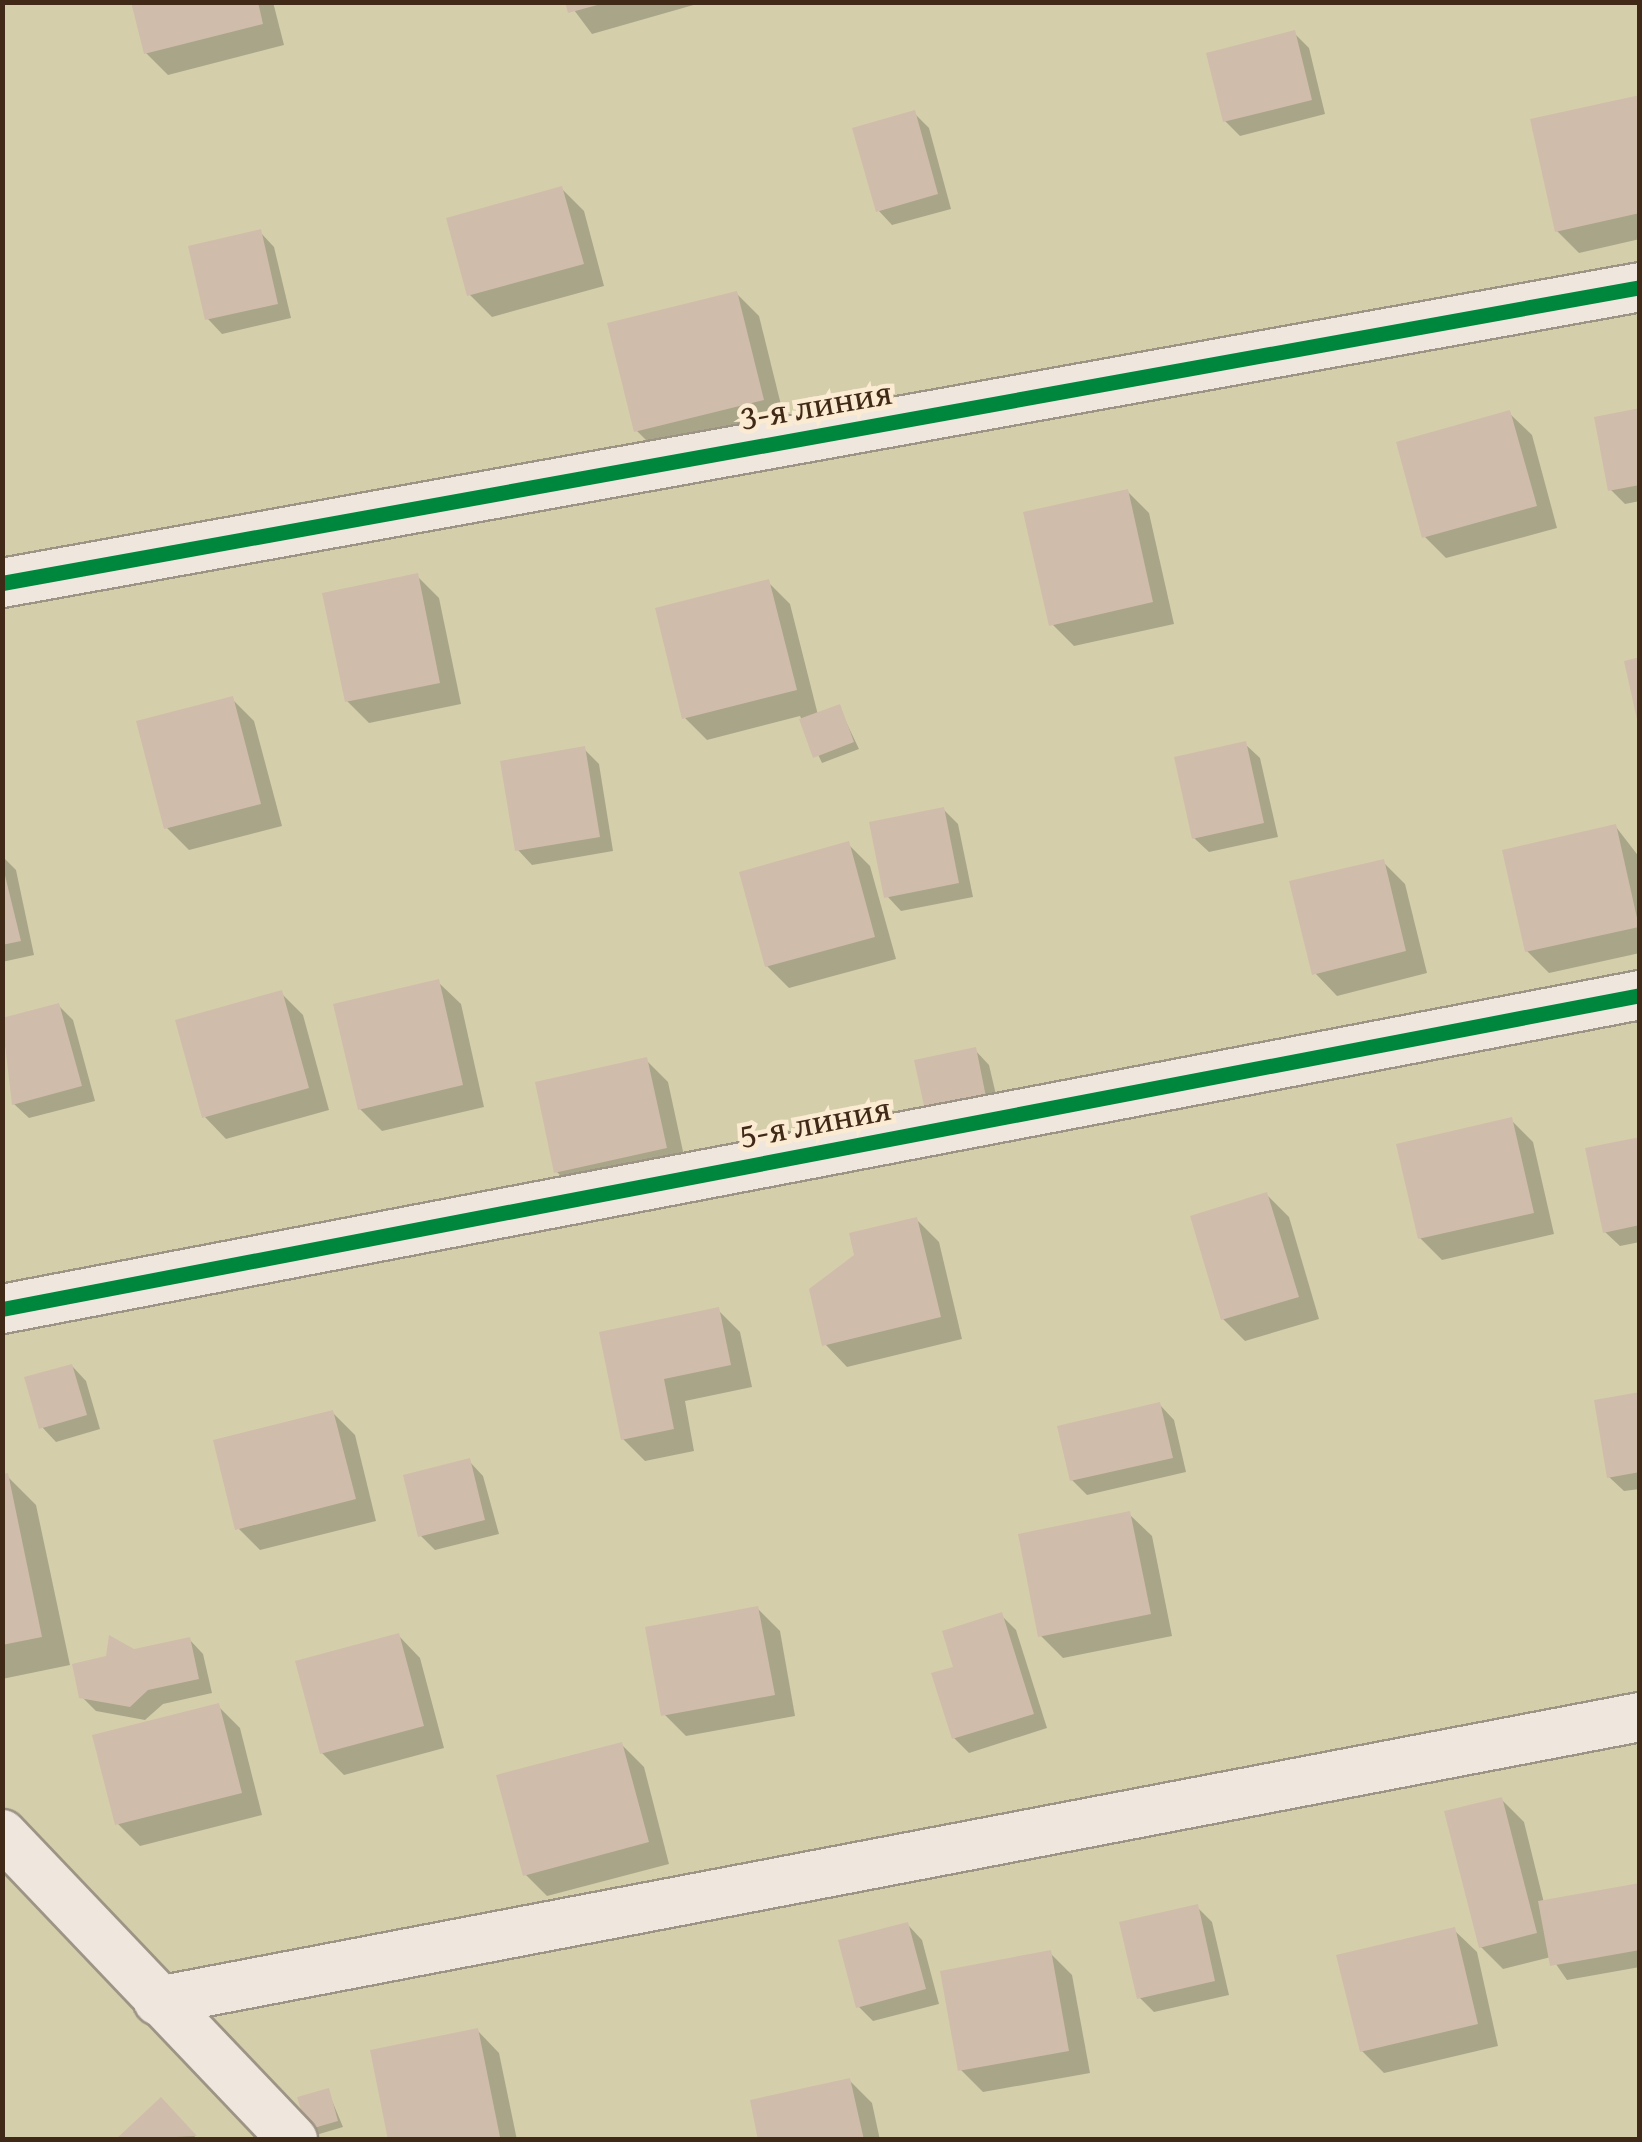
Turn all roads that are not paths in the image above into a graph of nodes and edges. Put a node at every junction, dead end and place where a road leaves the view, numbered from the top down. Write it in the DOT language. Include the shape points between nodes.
graph roads {
  1 [pos="1640,286"];
  2 [pos="2,583"];
  3 [pos="1640,995"];
  4 [pos="2,1309"];
  5 [pos="1640,1717"];
  6 [pos="2,1834"];
  7 [pos="158,2002"];
  8 [pos="293,2140"];
  1 -- 2 [label="street, 3-я линия"];
  3 -- 4 [label="street, 5-я линия"];
  5 -- 7 [label="street"];
  6 -- 7 [label="street"];
  7 -- 8 [label="street"];
}
